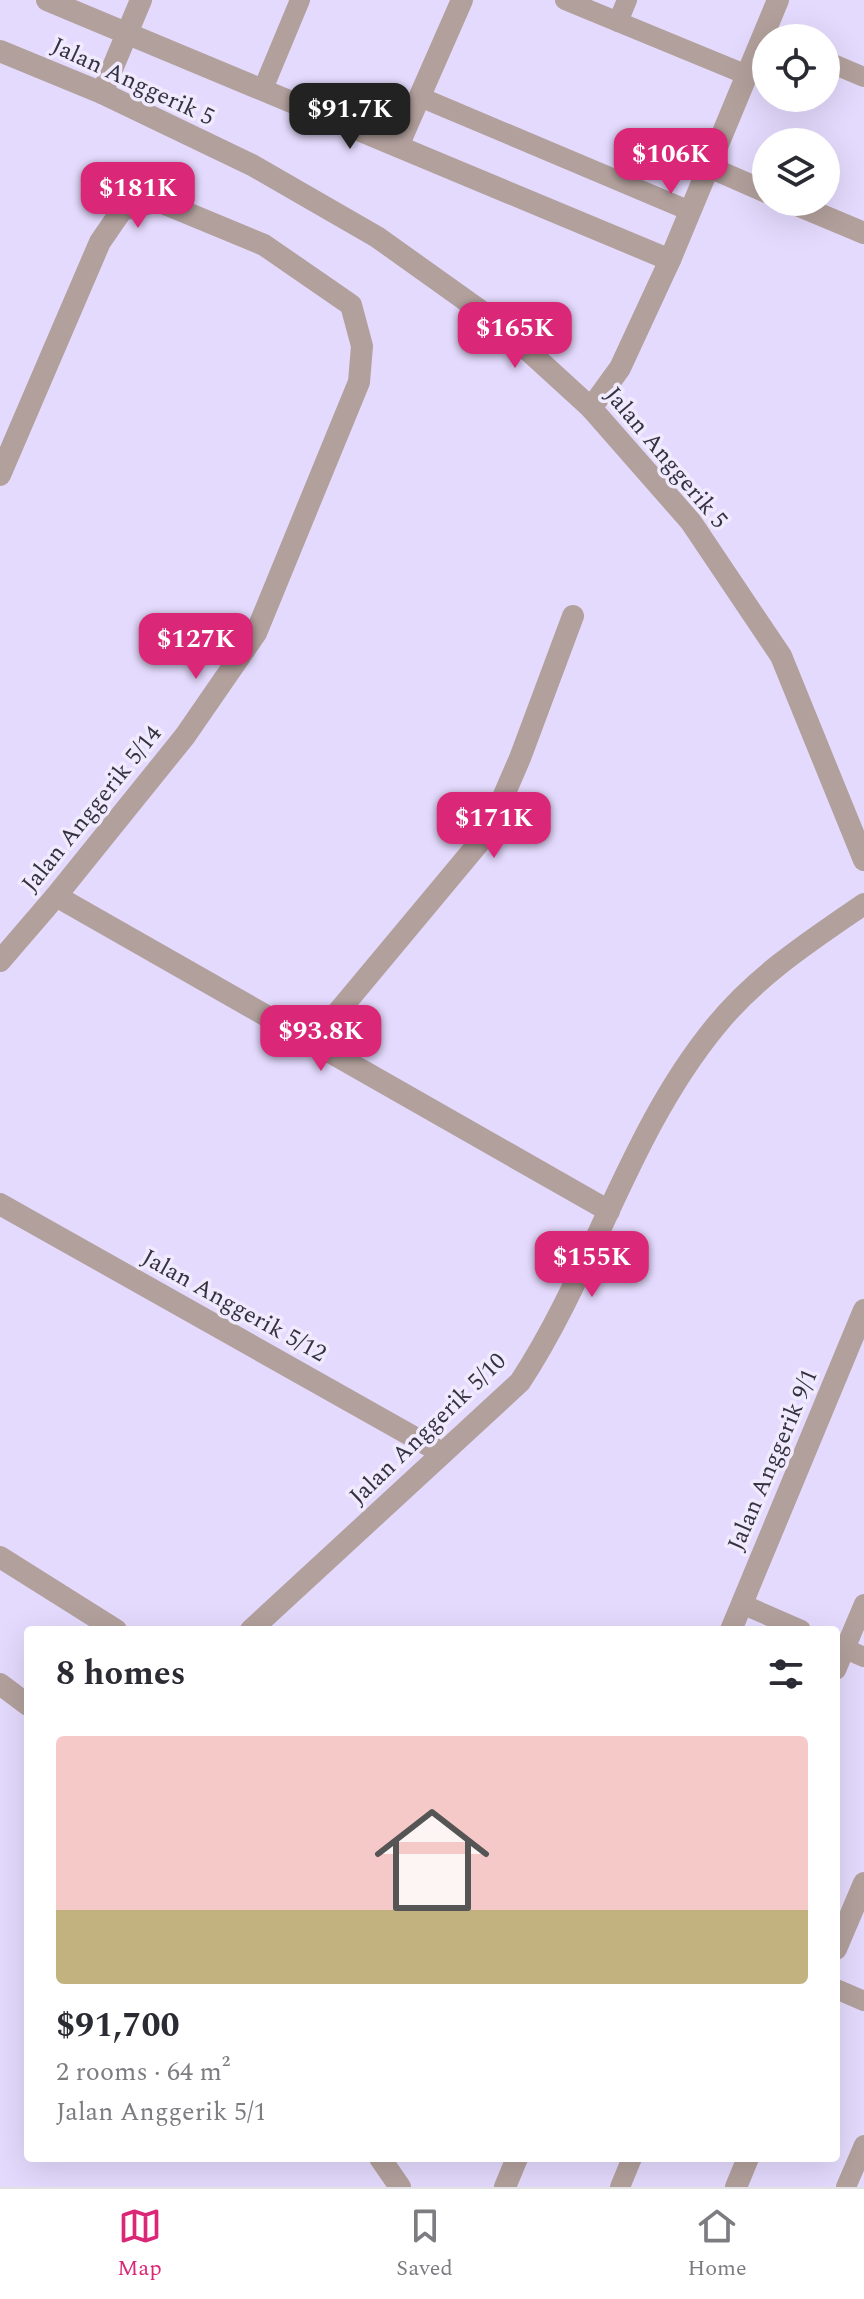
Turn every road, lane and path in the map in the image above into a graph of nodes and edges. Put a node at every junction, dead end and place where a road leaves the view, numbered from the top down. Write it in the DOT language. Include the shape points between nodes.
graph roads {
  1 [pos="47,0"];
  2 [pos="141,0"];
  3 [pos="300,0"];
  4 [pos="462,0"];
  5 [pos="565,0"];
  6 [pos="627,0"];
  7 [pos="778,0"];
  8 [pos="618,22"];
  9 [pos="770,24"];
  10 [pos="127,33"];
  11 [pos="0,51"];
  12 [pos="752,65"];
  13 [pos="840,67"];
  14 [pos="747,75"];
  15 [pos="864,77"];
  16 [pos="263,89"];
  17 [pos="102,93"];
  18 [pos="420,97"];
  19 [pos="398,146"];
  20 [pos="709,167"];
  21 [pos="752,186"];
  22 [pos="690,211"];
  23 [pos="823,216"];
  24 [pos="864,233"];
  25 [pos="670,260"];
  26 [pos="591,408"];
  27 [pos="0,475"];
  28 [pos="573,616"];
  29 [pos="864,860"];
  30 [pos="56,896"];
  31 [pos="864,904"];
  32 [pos="0,961"];
  33 [pos="313,1042"];
  34 [pos="0,1204"];
  35 [pos="609,1211"];
  36 [pos="864,1310"];
  37 [pos="442,1453"];
  38 [pos="0,1557"];
  39 [pos="742,1604"];
  40 [pos="864,1604"];
  41 [pos="110,1626"];
  42 [pos="255,1626"];
  43 [pos="733,1626"];
  44 [pos="792,1626"];
  45 [pos="848,1651"];
  46 [pos="0,1684"];
  47 [pos="24,1702"];
  48 [pos="864,1883"];
  49 [pos="840,1940"];
  50 [pos="840,1991"];
  51 [pos="864,2001"];
  52 [pos="864,2145"];
  53 [pos="383,2162"];
  54 [pos="515,2162"];
  55 [pos="630,2162"];
  56 [pos="746,2162"];
  57 [pos="400,2187"];
  58 [pos="505,2187"];
  59 [pos="620,2187"];
  60 [pos="736,2187"];
  61 [pos="846,2187"];
  1 -- 10 [label="street"];
  2 -- 10 [label="street"];
  3 -- 16 [label="lane"];
  4 -- 18 [label="street"];
  5 -- 8 [label="lane"];
  6 -- 8 [label="lane"];
  7 -- 9 [label="street"];
  8 -- 14 [label="lane"];
  10 -- 16 [label="street"];
  10 -- 17 [label="street"];
  11 -- 17 [label="street, Jalan Anggerik 5"];
  12 -- 14 [label="street"];
  13 -- 15 [label="lane"];
  14 -- 20 [label="street"];
  16 -- 19 [label="street"];
  17 -- 26 [label="street, Jalan Anggerik 5" via="252,165 377,237 499,324"];
  18 -- 19 [label="street"];
  18 -- 22 [label="lane"];
  19 -- 25 [label="street"];
  20 -- 21 [label="street"];
  20 -- 22 [label="street"];
  22 -- 25 [label="street"];
  23 -- 24 [label="street"];
  25 -- 26 [label="street" via="620,368"];
  26 -- 29 [label="street, Jalan Anggerik 5" via="691,522 781,656"];
  27 -- 30 [label="street, Jalan Anggerik 5/14" via="100,242 122,210 158,201 264,245 351,305 362,346 359,382 256,633 185,736"];
  28 -- 33 [label="street" via="488,832"];
  30 -- 32 [label="street, Jalan Anggerik 5/14"];
  30 -- 33 [label="street"];
  31 -- 35 [label="street, Jalan Anggerik 5/10" via="775,964 715,1027 658,1110"];
  33 -- 35 [label="street"];
  34 -- 37 [label="street, Jalan Anggerik 5/12"];
  35 -- 37 [label="street, Jalan Anggerik 5/10" via="520,1382"];
  36 -- 39 [label="street, Jalan Anggerik 9/1"];
  37 -- 42 [label="street, Jalan Anggerik 5/10"];
  38 -- 41 [label="street"];
  39 -- 43 [label="street, Jalan Anggerik 9/1"];
  39 -- 44 [label="lane"];
  40 -- 45 [label="lane"];
  46 -- 47 [label="street"];
  48 -- 49 [label="street"];
  50 -- 51 [label="lane"];
  52 -- 61 [label="lane"];
  53 -- 57 [label="street"];
  54 -- 58 [label="street"];
  55 -- 59 [label="lane"];
  56 -- 60 [label="street"];
}
